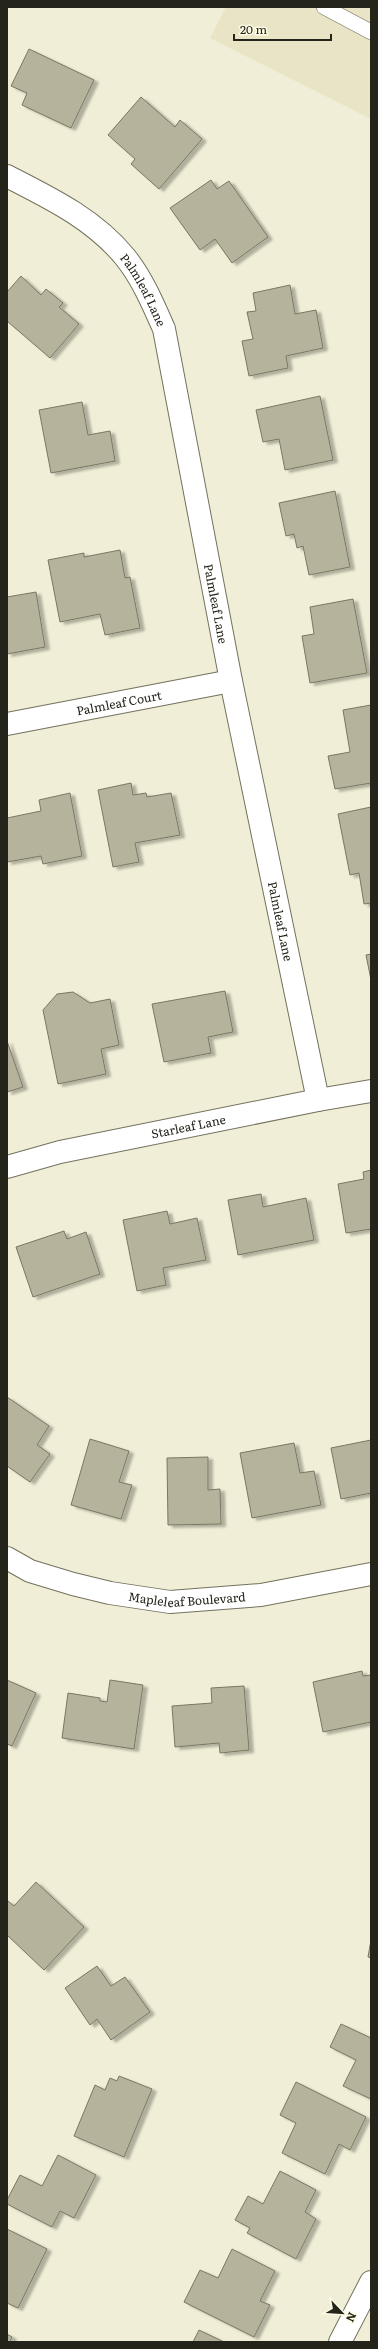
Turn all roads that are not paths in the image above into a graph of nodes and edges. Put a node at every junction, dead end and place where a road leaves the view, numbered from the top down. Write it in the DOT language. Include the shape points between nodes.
graph roads {
  1 [pos="324,7"];
  2 [pos="371,32"];
  3 [pos="7,176"];
  4 [pos="231,680"];
  5 [pos="7,724"];
  6 [pos="371,1091"];
  7 [pos="318,1100"];
  8 [pos="7,1168"];
  9 [pos="7,1558"];
  10 [pos="371,1574"];
  11 [pos="371,2282"];
  12 [pos="340,2342"];
  1 -- 2 [label="lane"];
  3 -- 4 [label="street, Palmleaf Lane" via="62,204 97,229 125,257 148,292 164,329"];
  4 -- 5 [label="street, Palmleaf Court"];
  4 -- 7 [label="street, Palmleaf Lane"];
  6 -- 7 [label="street, Starleaf Lane"];
  7 -- 8 [label="street, Starleaf Lane" via="60,1152"];
  9 -- 10 [label="street, Mapleleaf Boulevard" via="30,1571 74,1584 110,1593 170,1602 261,1595"];
  11 -- 12 [label="street"];
}
